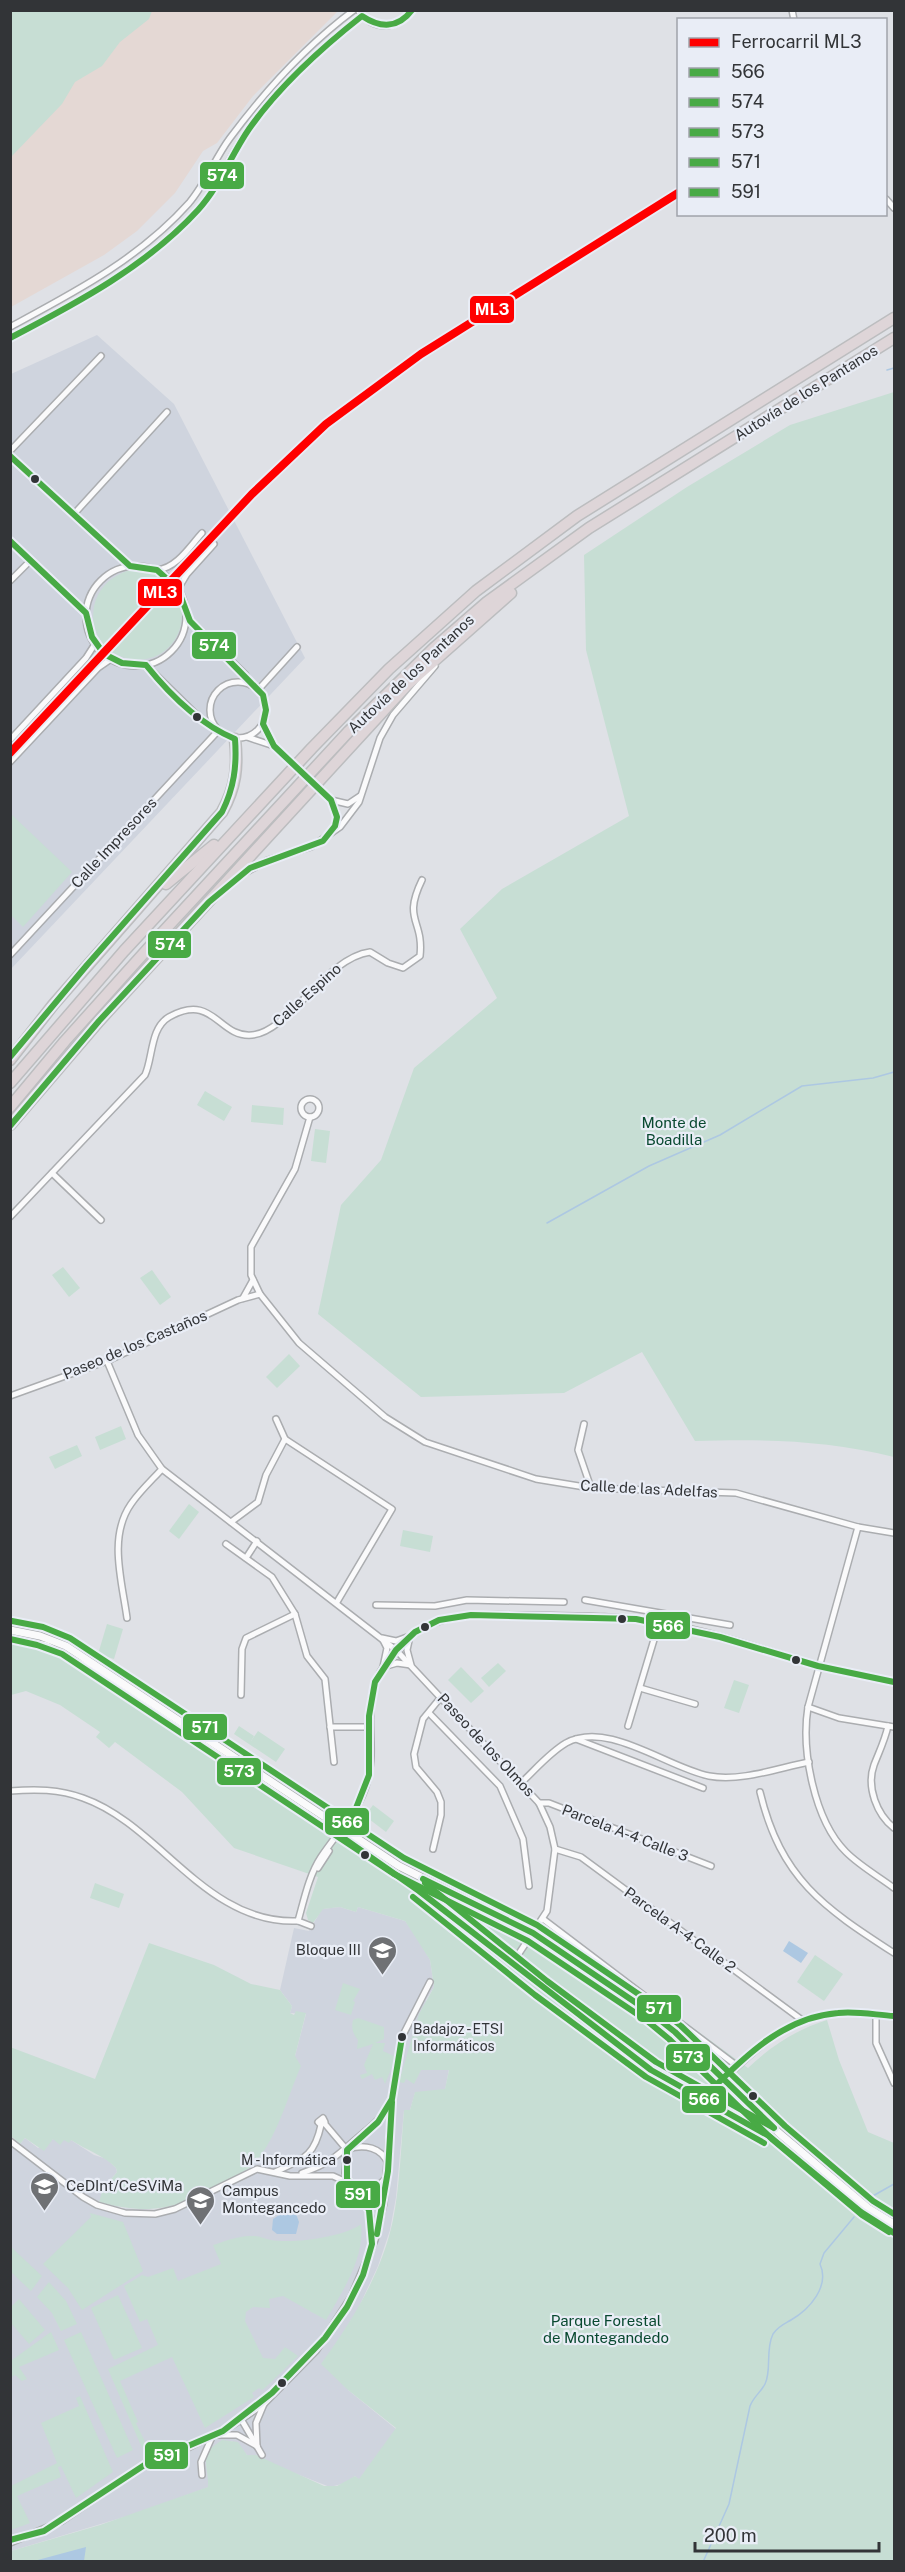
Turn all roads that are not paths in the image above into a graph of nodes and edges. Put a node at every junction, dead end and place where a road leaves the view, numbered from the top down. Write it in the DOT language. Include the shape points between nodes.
graph roads {
  1 [pos="354,10"];
  2 [pos="411,10"];
  3 [pos="360,13"];
  4 [pos="894,312"];
  5 [pos="894,318"];
  6 [pos="10,327"];
  7 [pos="866,334"];
  8 [pos="10,338"];
  9 [pos="894,339"];
  10 [pos="101,356"];
  11 [pos="167,412"];
  12 [pos="10,451"];
  13 [pos="10,456"];
  14 [pos="74,514"];
  15 [pos="202,532"];
  16 [pos="10,542"];
  17 [pos="214,544"];
  18 [pos="555,552"];
  19 [pos="31,560"];
  20 [pos="130,566"];
  21 [pos="157,570"];
  22 [pos="10,581"];
  23 [pos="178,589"];
  24 [pos="493,608"];
  25 [pos="86,613"];
  26 [pos="186,616"];
  27 [pos="95,644"];
  28 [pos="297,647"];
  29 [pos="111,659"];
  30 [pos="146,665"];
  31 [pos="251,685"];
  32 [pos="258,690"];
  33 [pos="263,724"];
  34 [pos="216,729"];
  35 [pos="247,737"];
  36 [pos="235,739"];
  37 [pos="10,740"];
  38 [pos="274,746"];
  39 [pos="10,762"];
  40 [pos="363,794"];
  41 [pos="332,800"];
  42 [pos="242,822"];
  43 [pos="331,834"];
  44 [pos="422,880"];
  45 [pos="209,902"];
  46 [pos="118,930"];
  47 [pos="10,955"];
  48 [pos="11,1058"];
  49 [pos="10,1083"];
  50 [pos="10,1107"];
  51 [pos="310,1117"];
  52 [pos="13,1123"];
  53 [pos="52,1173"];
  54 [pos="10,1217"];
  55 [pos="101,1220"];
  56 [pos="254,1280"];
  57 [pos="260,1294"];
  58 [pos="243,1298"];
  59 [pos="107,1361"];
  60 [pos="10,1396"];
  61 [pos="276,1419"];
  62 [pos="584,1424"];
  63 [pos="285,1439"];
  64 [pos="162,1469"];
  65 [pos="591,1488"];
  66 [pos="231,1522"];
  67 [pos="858,1527"];
  68 [pos="894,1533"];
  69 [pos="257,1541"];
  70 [pos="226,1544"];
  71 [pos="246,1558"];
  72 [pos="585,1600"];
  73 [pos="337,1602"];
  74 [pos="564,1602"];
  75 [pos="612,1604"];
  76 [pos="376,1605"];
  77 [pos="447,1605"];
  78 [pos="295,1614"];
  79 [pos="452,1617"];
  80 [pos="127,1618"];
  81 [pos="609,1618"];
  82 [pos="659,1623"];
  83 [pos="10,1630"];
  84 [pos="410,1636"];
  85 [pos="720,1637"];
  86 [pos="10,1638"];
  87 [pos="382,1638"];
  88 [pos="396,1650"];
  89 [pos="411,1665"];
  90 [pos="818,1665"];
  91 [pos="383,1666"];
  92 [pos="894,1682"];
  93 [pos="640,1688"];
  94 [pos="241,1695"];
  95 [pos="441,1697"];
  96 [pos="694,1704"];
  97 [pos="808,1707"];
  98 [pos="429,1713"];
  99 [pos="628,1726"];
  100 [pos="891,1726"];
  101 [pos="369,1727"];
  102 [pos="330,1728"];
  103 [pos="576,1738"];
  104 [pos="334,1762"];
  105 [pos="809,1762"];
  106 [pos="521,1783"];
  107 [pos="703,1788"];
  108 [pos="10,1791"];
  109 [pos="760,1792"];
  110 [pos="539,1803"];
  111 [pos="894,1828"];
  112 [pos="341,1832"];
  113 [pos="433,1849"];
  114 [pos="555,1849"];
  115 [pos="711,1866"];
  116 [pos="529,1886"];
  117 [pos="894,1888"];
  118 [pos="543,1919"];
  119 [pos="298,1921"];
  120 [pos="311,1926"];
  121 [pos="533,1933"];
  122 [pos="894,1953"];
  123 [pos="512,1964"];
  124 [pos="430,1982"];
  125 [pos="876,2015"];
  126 [pos="894,2016"];
  127 [pos="802,2020"];
  128 [pos="737,2066"];
  129 [pos="723,2079"];
  130 [pos="894,2083"];
  131 [pos="392,2099"];
  132 [pos="702,2099"];
  133 [pos="10,2141"];
  134 [pos="363,2148"];
  135 [pos="347,2150"];
  136 [pos="346,2161"];
  137 [pos="388,2166"];
  138 [pos="275,2172"];
  139 [pos="295,2176"];
  140 [pos="387,2177"];
  141 [pos="350,2183"];
  142 [pos="359,2189"];
  143 [pos="894,2224"];
  144 [pos="894,2233"];
  145 [pos="370,2253"];
  146 [pos="264,2403"];
  147 [pos="241,2419"];
  148 [pos="214,2436"];
  149 [pos="257,2446"];
  150 [pos="262,2455"];
  151 [pos="202,2475"];
  152 [pos="10,2541"];
  1 -- 6 [label="street" via="285,72 229,140 203,184 168,225 122,263"];
  2 -- 3 [label="street" via="393,26 372,24"];
  3 -- 8 [label="street" via="281,92 239,143 199,208 155,252 130,271"];
  4 -- 7 [label="highway"];
  5 -- 7 [label="highway, Autovía de los Pantanos"];
  7 -- 42 [label="highway, Autovía de los Pantanos" via="577,516 476,591 389,669"];
  9 -- 18 [label="highway, Autovía de los Pantanos"];
  10 -- 12 [label="street"];
  11 -- 14 [label="street"];
  13 -- 14 [label="street"];
  14 -- 20 [label="street"];
  15 -- 21 [label="street" via="166,570"];
  16 -- 19 [label="street"];
  17 -- 23 [label="street"];
  18 -- 24 [label="highway"];
  18 -- 50 [label="highway, Autovía de los Pantanos" via="443,640 349,731 142,955"];
  19 -- 22 [label="street"];
  19 -- 25 [label="street"];
  20 -- 21 [label="street"];
  20 -- 25 [label="street" via="114,571 100,582 90,596"];
  21 -- 23 [label="street"];
  23 -- 26 [label="street"];
  24 -- 40 [label="street" via="437,663 393,715 380,738"];
  24 -- 45 [label="highway" via="407,685"];
  25 -- 27 [label="street"];
  26 -- 30 [label="street" via="175,648"];
  26 -- 31 [label="street" via="245,674"];
  27 -- 29 [label="street"];
  27 -- 37 [label="street"];
  28 -- 32 [label="street"];
  29 -- 30 [label="street" via="128,665"];
  29 -- 39 [label="street"];
  30 -- 34 [label="street"];
  31 -- 32 [label="street"];
  31 -- 34 [label="street" via="229,683 219,688 209,712"];
  32 -- 33 [label="street" via="266,710"];
  33 -- 35 [label="street"];
  33 -- 38 [label="street"];
  34 -- 36 [label="street"];
  34 -- 47 [label="street, Calle Impresores"];
  35 -- 36 [label="street"];
  35 -- 38 [label="street"];
  36 -- 46 [label="highway" via="236,775 231,797 222,812"];
  38 -- 41 [label="street, bridge"];
  40 -- 41 [label="street" via="348,804"];
  40 -- 43 [label="street" via="350,816"];
  41 -- 43 [label="street" via="337,817"];
  42 -- 46 [label="highway" via="159,890"];
  42 -- 49 [label="highway, Autovía de los Pantanos"];
  43 -- 45 [label="street" via="311,847 250,868"];
  44 -- 53 [label="street, Calle Espino" via="412,900 413,919 422,937 420,956 403,968 370,952 347,959 270,1028 253,1035 238,1034 213,1015 198,1010 185,1010 166,1019 151,1047 145,1075"];
  45 -- 52 [label="highway" via="99,1021"];
  46 -- 48 [label="highway"];
  51 -- 56 [label="street, Calle de las Adelfas" via="295,1169 251,1247"];
  53 -- 54 [label="street, Calle Espino"];
  53 -- 55 [label="street"];
  56 -- 57 [label="street, Calle de las Adelfas"];
  56 -- 58 [label="street"];
  57 -- 58 [label="street, Paseo de los Castaños"];
  57 -- 65 [label="street, Calle de las Adelfas" via="299,1343 385,1417 425,1442 536,1479"];
  58 -- 59 [label="street, Paseo de los Castaños"];
  59 -- 60 [label="street, Paseo de los Castaños"];
  59 -- 64 [label="street, Paseo de los Olmos" via="138,1435"];
  61 -- 63 [label="street"];
  62 -- 65 [label="street" via="578,1450"];
  63 -- 66 [label="street" via="266,1475 258,1502"];
  63 -- 73 [label="street" via="392,1509"];
  64 -- 66 [label="street, Paseo de los Olmos"];
  64 -- 80 [label="street" via="131,1504 122,1521 117,1545"];
  65 -- 67 [label="street, Calle de las Adelfas" via="736,1493"];
  66 -- 69 [label="street, Paseo de los Olmos"];
  67 -- 68 [label="street, Calle de las Adelfas"];
  67 -- 90 [label="street"];
  69 -- 71 [label="street"];
  69 -- 73 [label="street, Paseo de los Olmos"];
  70 -- 71 [label="street"];
  71 -- 78 [label="street" via="272,1577"];
  72 -- 75 [label="street"];
  73 -- 87 [label="street, Paseo de los Olmos"];
  74 -- 77 [label="street" via="467,1600"];
  75 -- 81 [label="street"];
  75 -- 85 [label="street" via="727,1625"];
  76 -- 77 [label="street"];
  77 -- 79 [label="street"];
  78 -- 94 [label="street" via="246,1638 242,1649"];
  78 -- 102 [label="street" via="307,1656 325,1679"];
  79 -- 81 [label="street"];
  79 -- 84 [label="street"];
  81 -- 82 [label="street"];
  82 -- 85 [label="street"];
  82 -- 93 [label="street"];
  83 -- 112 [label="street" via="50,1640 88,1659"];
  84 -- 87 [label="street" via="396,1641"];
  84 -- 88 [label="street"];
  84 -- 89 [label="street" via="406,1650"];
  85 -- 90 [label="street"];
  86 -- 112 [label="street" via="47,1646 83,1665"];
  87 -- 88 [label="street, Paseo de los Olmos"];
  87 -- 91 [label="street" via="387,1648"];
  88 -- 89 [label="street, Paseo de los Olmos"];
  88 -- 91 [label="street"];
  89 -- 91 [label="street"];
  89 -- 95 [label="street, Paseo de los Olmos"];
  90 -- 92 [label="street"];
  90 -- 97 [label="street"];
  91 -- 101 [label="street" via="371,1699"];
  93 -- 96 [label="street"];
  93 -- 99 [label="street"];
  95 -- 98 [label="street"];
  95 -- 106 [label="street, Paseo de los Olmos"];
  97 -- 100 [label="street" via="839,1718"];
  97 -- 105 [label="street" via="805,1723"];
  98 -- 113 [label="street" via="423,1719 414,1754 416,1767 441,1802"];
  98 -- 116 [label="street" via="500,1786 523,1839"];
  100 -- 111 [label="street" via="874,1765 873,1794 881,1815"];
  101 -- 102 [label="street"];
  101 -- 112 [label="street" via="371,1757 365,1788"];
  102 -- 104 [label="street"];
  103 -- 105 [label="street" via="613,1739 711,1776 744,1775"];
  103 -- 106 [label="street" via="560,1747"];
  103 -- 107 [label="street"];
  105 -- 117 [label="street" via="821,1816 833,1835 864,1868"];
  106 -- 110 [label="street, Paseo de los Olmos"];
  108 -- 119 [label="street" via="57,1791 99,1804 219,1896 252,1912"];
  109 -- 122 [label="street" via="777,1845 804,1885 832,1911"];
  110 -- 114 [label="street, Paseo de los Olmos"];
  110 -- 115 [label="street, Parcela A-4 Calle 3" via="549,1803"];
  112 -- 119 [label="street" via="318,1863"];
  112 -- 121 [label="street" via="399,1866"];
  112 -- 123 [label="street"];
  114 -- 118 [label="street, Paseo de los Olmos"];
  114 -- 127 [label="street, Parcela A-4 Calle 2" via="581,1857"];
  118 -- 121 [label="street, Paseo de los Olmos"];
  118 -- 128 [label="street"];
  119 -- 120 [label="street"];
  121 -- 123 [label="street, Paseo de los Olmos"];
  121 -- 129 [label="street" via="664,2022"];
  123 -- 132 [label="street" via="651,2070"];
  124 -- 131 [label="street" via="402,2037"];
  125 -- 126 [label="street"];
  125 -- 127 [label="street" via="839,2013"];
  125 -- 130 [label="street" via="876,2043"];
  127 -- 128 [label="street" via="766,2039"];
  128 -- 129 [label="street"];
  129 -- 132 [label="street"];
  129 -- 143 [label="street" via="868,2208"];
  131 -- 135 [label="street" via="378,2122"];
  131 -- 137 [label="street"];
  132 -- 144 [label="street" via="768,2135 860,2211"];
  133 -- 138 [label="street" via="83,2197 125,2213 163,2212 201,2198 252,2170"];
  134 -- 135 [label="street"];
  134 -- 136 [label="street"];
  134 -- 137 [label="street" via="379,2151"];
  135 -- 136 [label="street"];
  135 -- 138 [label="street" via="323,2125 310,2153"];
  135 -- 139 [label="street"];
  136 -- 141 [label="street" via="345,2173"];
  137 -- 140 [label="street"];
  138 -- 139 [label="street"];
  139 -- 141 [label="street" via="333,2176"];
  140 -- 142 [label="street" via="375,2189"];
  140 -- 145 [label="street"];
  141 -- 142 [label="street"];
  142 -- 145 [label="street" via="372,2217"];
  145 -- 146 [label="street" via="336,2323 303,2366"];
  146 -- 147 [label="street"];
  146 -- 149 [label="street" via="256,2423"];
  147 -- 148 [label="street"];
  147 -- 149 [label="street"];
  148 -- 149 [label="street" via="237,2435"];
  148 -- 151 [label="street" via="201,2462"];
  148 -- 152 [label="street" via="143,2466 62,2521"];
  149 -- 150 [label="street"];
}
